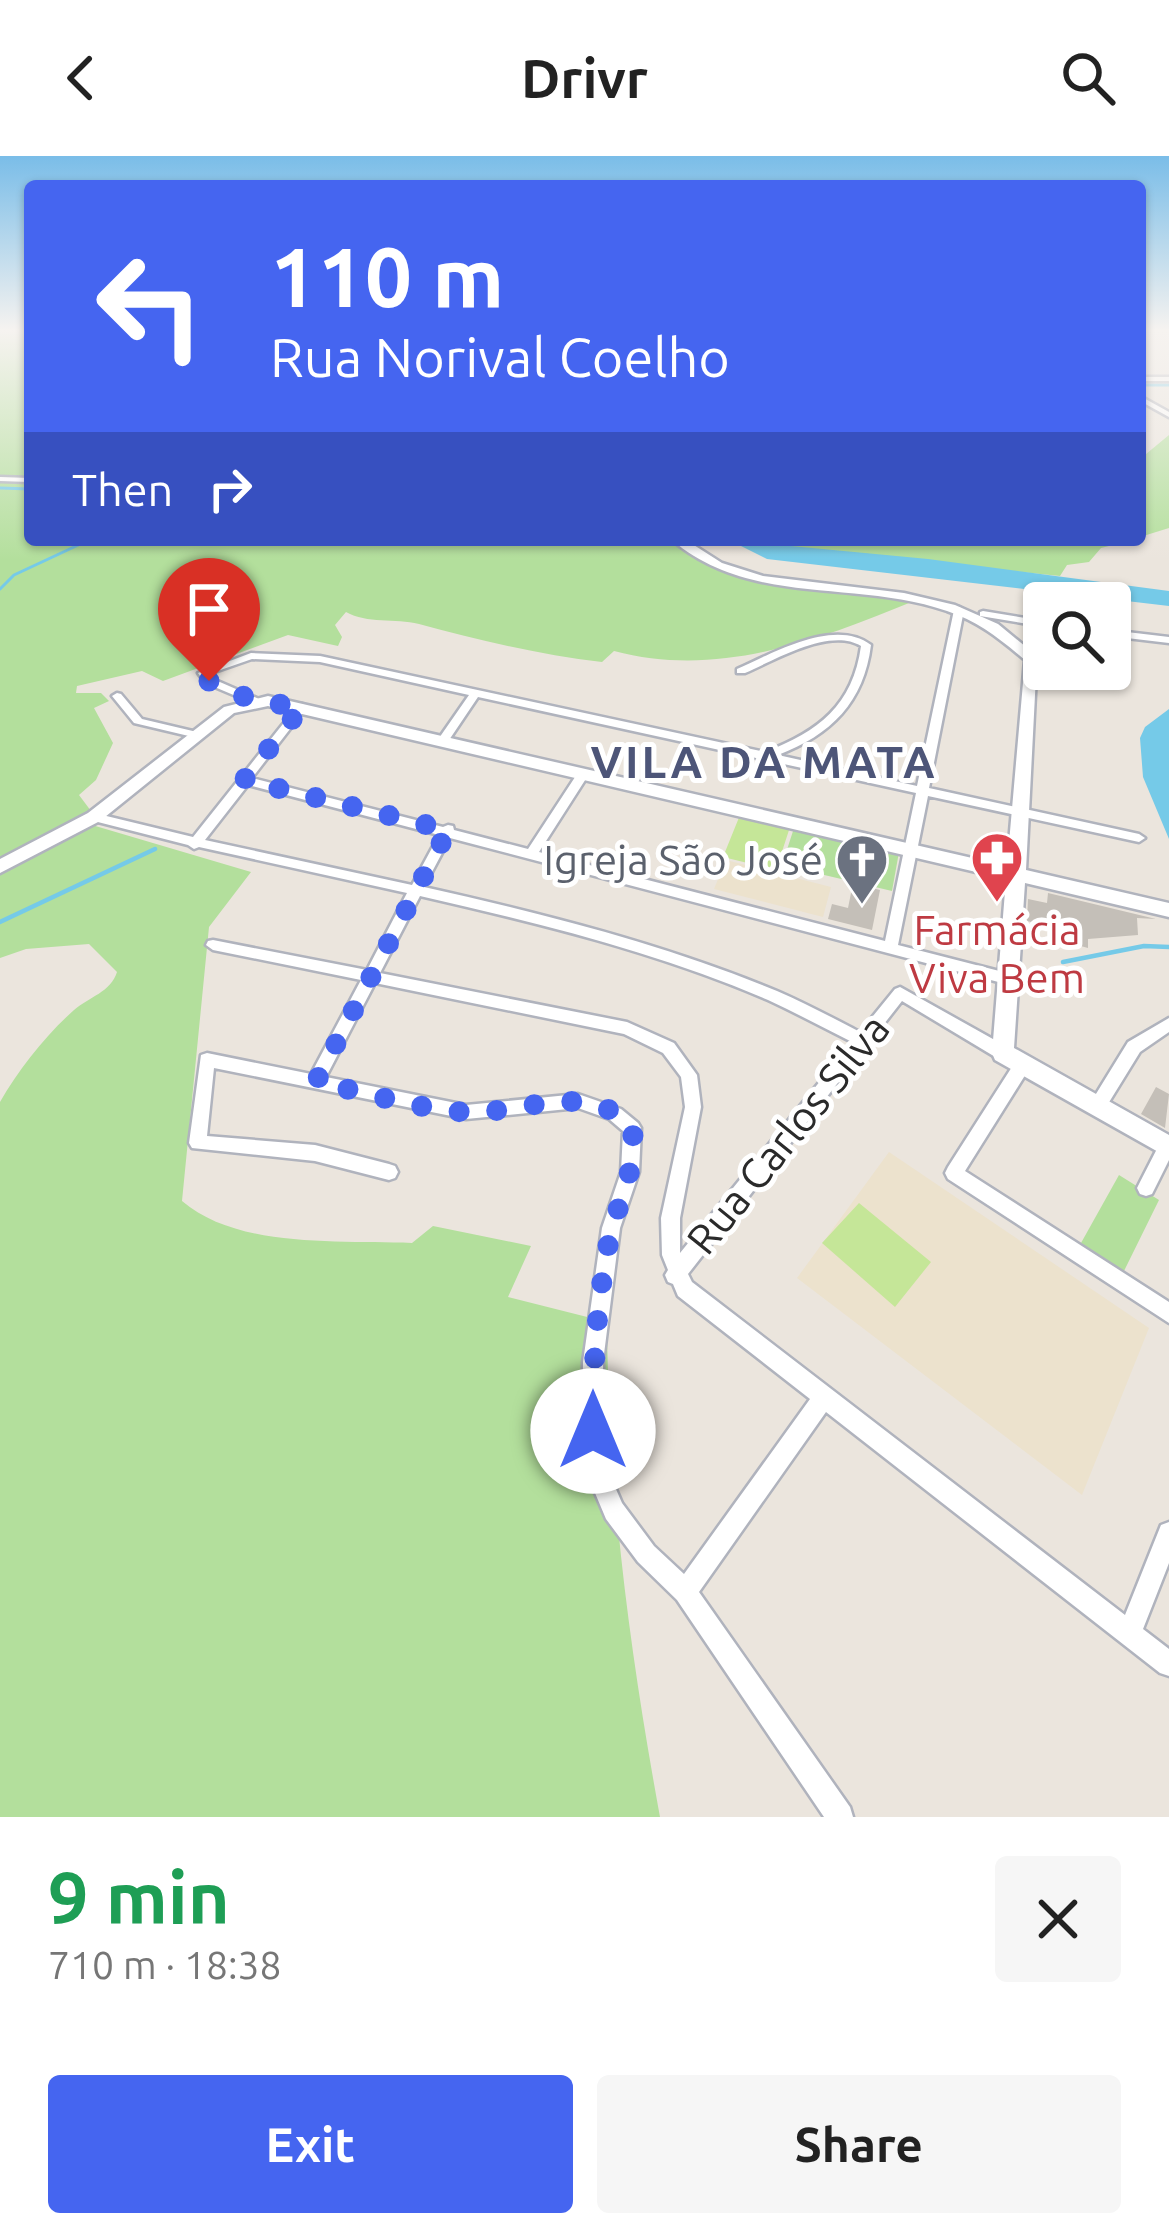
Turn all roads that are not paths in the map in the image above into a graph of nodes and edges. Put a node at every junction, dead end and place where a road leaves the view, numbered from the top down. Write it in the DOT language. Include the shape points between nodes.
graph roads {
  1 [pos="688,546"];
  2 [pos="959,610"];
  3 [pos="983,614"];
  4 [pos="1023,620"];
  5 [pos="1131,635"];
  6 [pos="1169,640"];
  7 [pos="1023,652"];
  8 [pos="741,670"];
  9 [pos="1030,690"];
  10 [pos="476,692"];
  11 [pos="117,696"];
  12 [pos="254,701"];
  13 [pos="302,707"];
  14 [pos="193,734"];
  15 [pos="443,741"];
  16 [pos="766,756"];
  17 [pos="583,774"];
  18 [pos="244,780"];
  19 [pos="923,792"];
  20 [pos="1021,813"];
  21 [pos="94,817"];
  22 [pos="448,830"];
  23 [pos="1139,838"];
  24 [pos="194,844"];
  25 [pos="913,849"];
  26 [pos="533,851"];
  27 [pos="0,867"];
  28 [pos="1016,873"];
  29 [pos="413,893"];
  30 [pos="1169,910"];
  31 [pos="213,945"];
  32 [pos="891,946"];
  33 [pos="1006,978"];
  34 [pos="369,979"];
  35 [pos="1169,1024"];
  36 [pos="862,1040"];
  37 [pos="1013,1059"];
  38 [pos="316,1082"];
  39 [pos="1097,1107"];
  40 [pos="1168,1147"];
  41 [pos="389,1172"];
  42 [pos="1146,1188"];
  43 [pos="675,1275"];
  44 [pos="1169,1312"];
  45 [pos="824,1397"];
  46 [pos="1169,1533"];
  47 [pos="685,1592"];
  48 [pos="1131,1630"];
  49 [pos="1169,1664"];
  50 [pos="840,1817"];
  1 -- 2 [label="main road" via="737,574"];
  2 -- 7 [label="main road"];
  2 -- 19 [label="street"];
  3 -- 4 [label="street"];
  5 -- 6 [label="street"];
  8 -- 16 [label="street" via="840,635 866,645 859,675 826,729"];
  9 -- 20 [label="main road"];
  10 -- 12 [label="street" via="283,655 232,659 203,673"];
  10 -- 15 [label="street"];
  10 -- 16 [label="street"];
  11 -- 14 [label="street" via="138,721"];
  12 -- 13 [label="main road"];
  12 -- 14 [label="main road"];
  13 -- 15 [label="main road"];
  13 -- 18 [label="street"];
  14 -- 21 [label="main road"];
  15 -- 17 [label="main road"];
  16 -- 19 [label="street"];
  17 -- 25 [label="main road"];
  17 -- 26 [label="street"];
  18 -- 22 [label="street"];
  18 -- 24 [label="street"];
  19 -- 20 [label="street"];
  19 -- 25 [label="street"];
  20 -- 23 [label="street"];
  20 -- 28 [label="main road"];
  21 -- 24 [label="street"];
  21 -- 27 [label="main road"];
  22 -- 26 [label="street"];
  22 -- 29 [label="street"];
  24 -- 29 [label="street"];
  25 -- 28 [label="main road"];
  25 -- 32 [label="street"];
  26 -- 32 [label="street"];
  28 -- 30 [label="main road"];
  28 -- 33 [label="main road"];
  29 -- 34 [label="street"];
  29 -- 36 [label="street" via="692,966"];
  31 -- 34 [label="street"];
  32 -- 33 [label="street"];
  33 -- 37 [label="main road"];
  34 -- 38 [label="street"];
  34 -- 43 [label="street" via="627,1028 678,1053 693,1079 694,1103 671,1218"];
  35 -- 39 [label="street" via="1134,1047"];
  36 -- 37 [label="street, Rua Carlos Silva" via="900,993"];
  36 -- 43 [label="street, Rua Carlos Silva"];
  37 -- 39 [label="main road"];
  37 -- 44 [label="street" via="954,1173"];
  38 -- 41 [label="street" via="206,1060 198,1143 315,1153"];
  38 -- 47 [label="street" via="466,1112 578,1101 632,1128 630,1172 598,1307 593,1431 614,1511"];
  39 -- 40 [label="main road"];
  40 -- 42 [label="street"];
  43 -- 45 [label="street"];
  45 -- 47 [label="street"];
  45 -- 48 [label="street"];
  46 -- 48 [label="street"];
  47 -- 50 [label="street"];
  48 -- 49 [label="street"];
}
